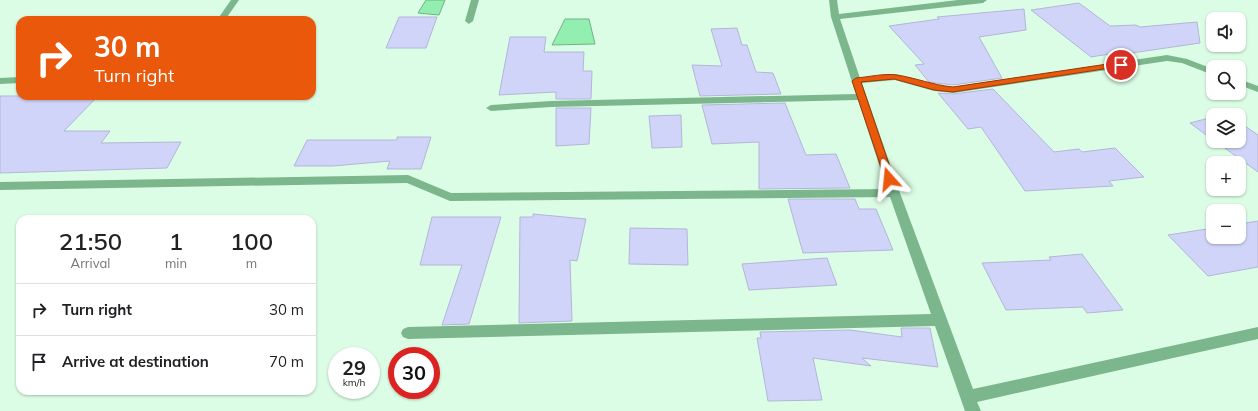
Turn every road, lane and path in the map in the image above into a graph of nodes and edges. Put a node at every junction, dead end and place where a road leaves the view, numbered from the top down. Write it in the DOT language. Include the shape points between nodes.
graph roads {
  1 [pos="235,0"];
  2 [pos="475,0"];
  3 [pos="833,0"];
  4 [pos="984,0"];
  5 [pos="224,16"];
  6 [pos="835,17"];
  7 [pos="469,21"];
  8 [pos="1206,69"];
  9 [pos="16,80"];
  10 [pos="0,81"];
  11 [pos="856,81"];
  12 [pos="1246,85"];
  13 [pos="1258,89"];
  14 [pos="862,97"];
  15 [pos="491,108"];
  16 [pos="1,188"];
  17 [pos="894,193"];
  18 [pos="940,320"];
  19 [pos="408,333"];
  20 [pos="1258,333"];
  21 [pos="970,404"];
  1 -- 5 [label="street"];
  2 -- 7 [label="street"];
  3 -- 6 [label="street"];
  4 -- 6 [label="street"];
  6 -- 11 [label="street"];
  8 -- 11 [label="street" via="1184,60 1167,58 953,90 934,88 894,77"];
  9 -- 10 [label="street"];
  11 -- 14 [label="street"];
  12 -- 13 [label="street"];
  14 -- 15 [label="street" via="551,104"];
  14 -- 17 [label="street"];
  16 -- 17 [label="street" via="408,179 450,196"];
  17 -- 18 [label="street"];
  18 -- 19 [label="street"];
  18 -- 21 [label="street"];
  20 -- 21 [label="street"];
}
